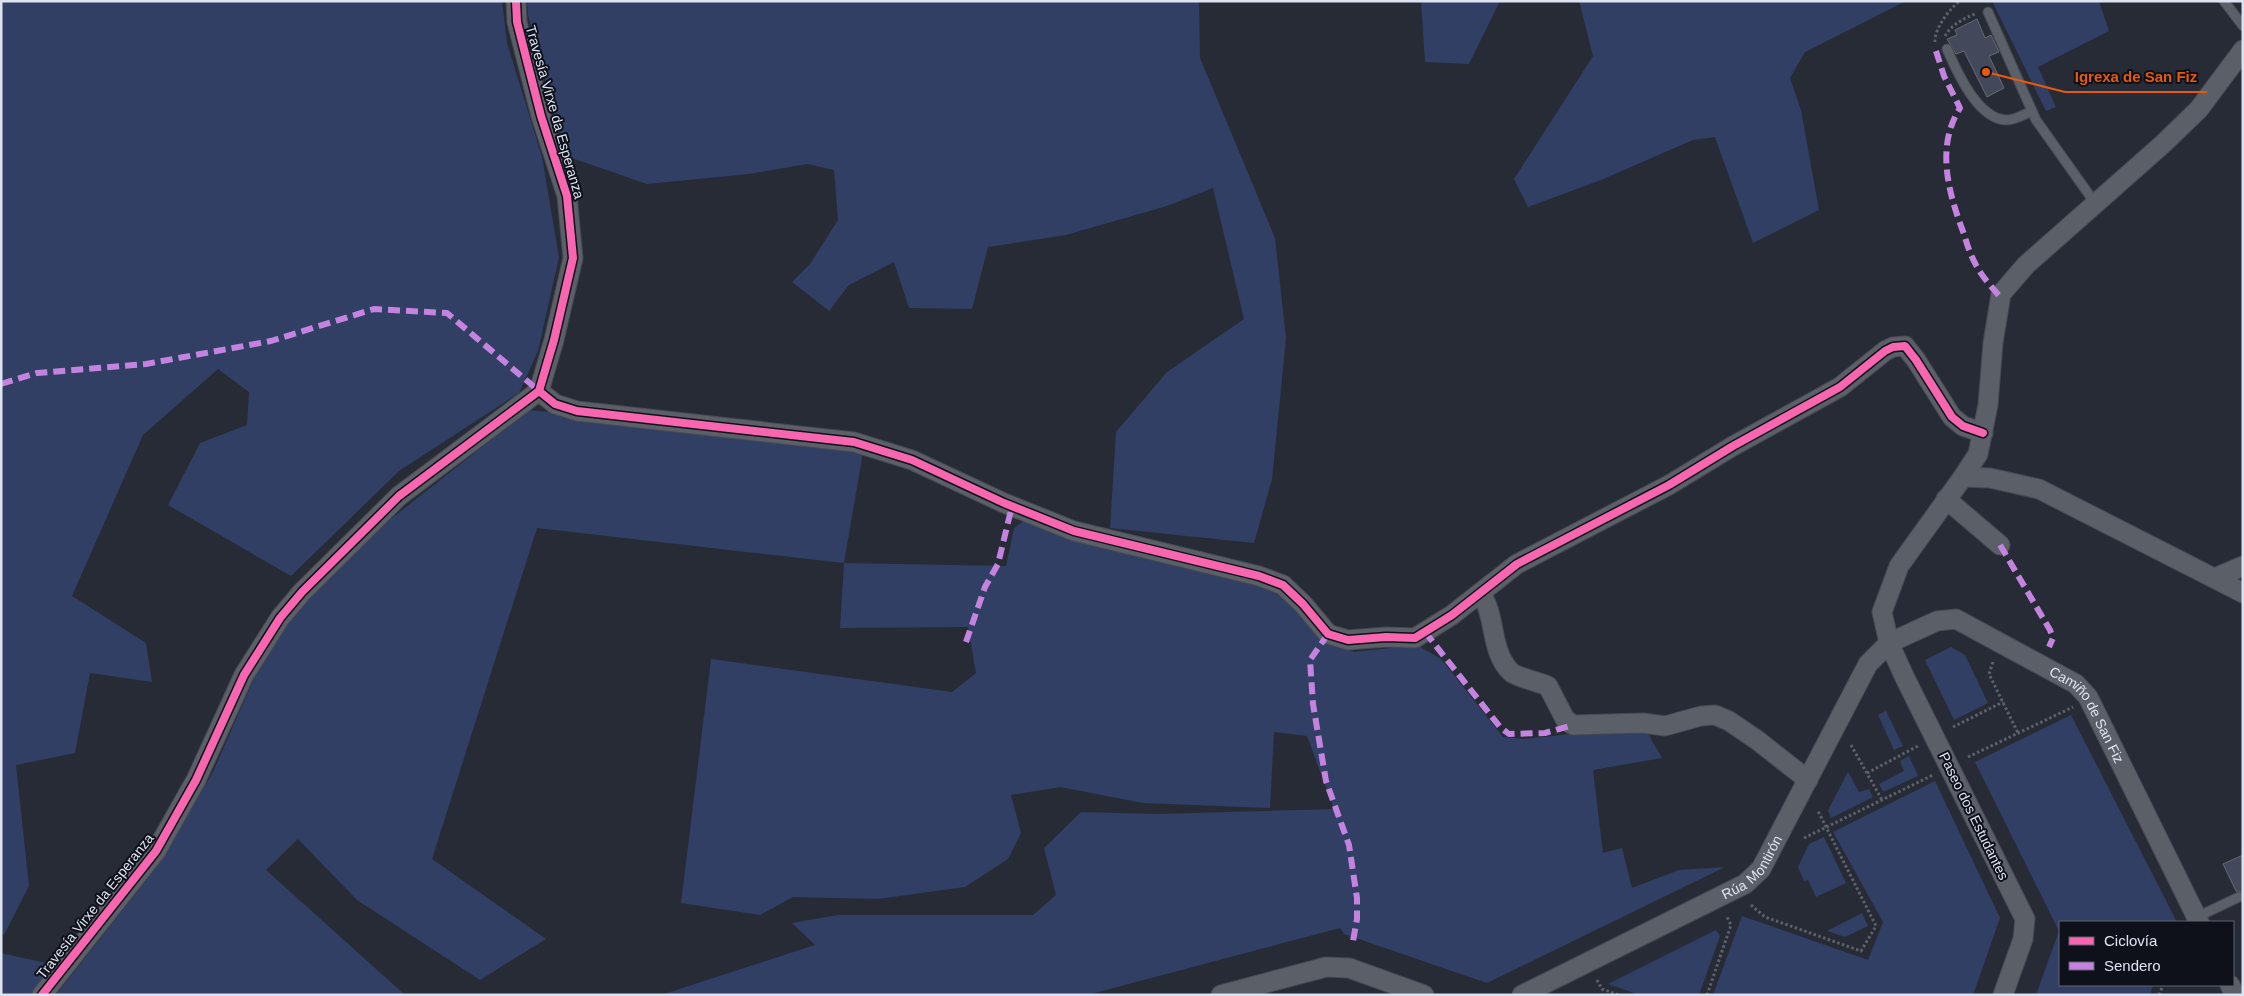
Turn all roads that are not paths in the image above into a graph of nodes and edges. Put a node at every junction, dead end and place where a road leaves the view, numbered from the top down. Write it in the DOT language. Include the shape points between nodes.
graph roads {
  1 [pos="516,1"];
  2 [pos="2224,1"];
  3 [pos="1988,12"];
  4 [pos="2243,26"];
  5 [pos="1947,49"];
  6 [pos="2243,50"];
  7 [pos="2032,111"];
  8 [pos="2095,203"];
  9 [pos="539,391"];
  10 [pos="1983,433"];
  11 [pos="1963,477"];
  12 [pos="1946,499"];
  13 [pos="2000,545"];
  14 [pos="2243,566"];
  15 [pos="2215,578"];
  16 [pos="1480,593"];
  17 [pos="2243,593"];
  18 [pos="1889,643"];
  19 [pos="1808,780"];
  20 [pos="2239,897"];
  21 [pos="2198,920"];
  22 [pos="42,995"];
  23 [pos="1221,995"];
  24 [pos="1424,995"];
  25 [pos="1522,995"];
  26 [pos="2003,995"];
  1 -- 9 [label="street, Travesía Virxe da Esperanza" via="517,22 538,106 567,196 573,258"];
  2 -- 4 [label="lane"];
  3 -- 7 [label="lane"];
  5 -- 7 [label="lane" via="1968,92 1992,117 2008,120"];
  6 -- 8 [label="street, Paseo dos Estudantes" via="2199,109"];
  7 -- 8 [label="lane"];
  8 -- 10 [label="street, Paseo dos Estudantes" via="2026,265 2001,294"];
  9 -- 16 [label="street" via="555,404 578,411 854,442 912,460 1074,531 1259,576 1283,585 1304,604 1328,634 1348,640 1415,638"];
  9 -- 22 [label="street, Travesía Virxe da Esperanza" via="399,496 280,618 244,675 196,780 156,851"];
  10 -- 11 [label="street, Paseo dos Estudantes" via="1978,454"];
  10 -- 16 [label="street" via="1963,426 1952,417 1905,346 1893,347 1840,387 1733,446 1669,486 1517,564"];
  11 -- 12 [label="street, Paseo dos Estudantes"];
  11 -- 15 [label="street" via="1990,478 2040,489"];
  12 -- 13 [label="street"];
  12 -- 18 [label="street, Paseo dos Estudantes" via="1899,566 1882,612"];
  14 -- 15 [label="street"];
  15 -- 17 [label="street"];
  16 -- 19 [label="street" via="1487,601 1492,631 1502,659 1512,673 1548,686 1565,719 1573,725 1643,723 1665,726 1715,715 1729,720 1758,740"];
  18 -- 19 [label="street, Rúa Montirón" via="1868,664"];
  18 -- 21 [label="street, Camiño de San Fiz" via="1937,621 1956,619 2076,684 2088,697"];
  18 -- 26 [label="street, Paseo dos Estudantes" via="2024,919 2023,939"];
  19 -- 25 [label="street, Rúa Montirón" via="1761,869 1745,884"];
  20 -- 21 [label="lane"];
  23 -- 24 [label="street" via="1326,966 1348,968"];
}
